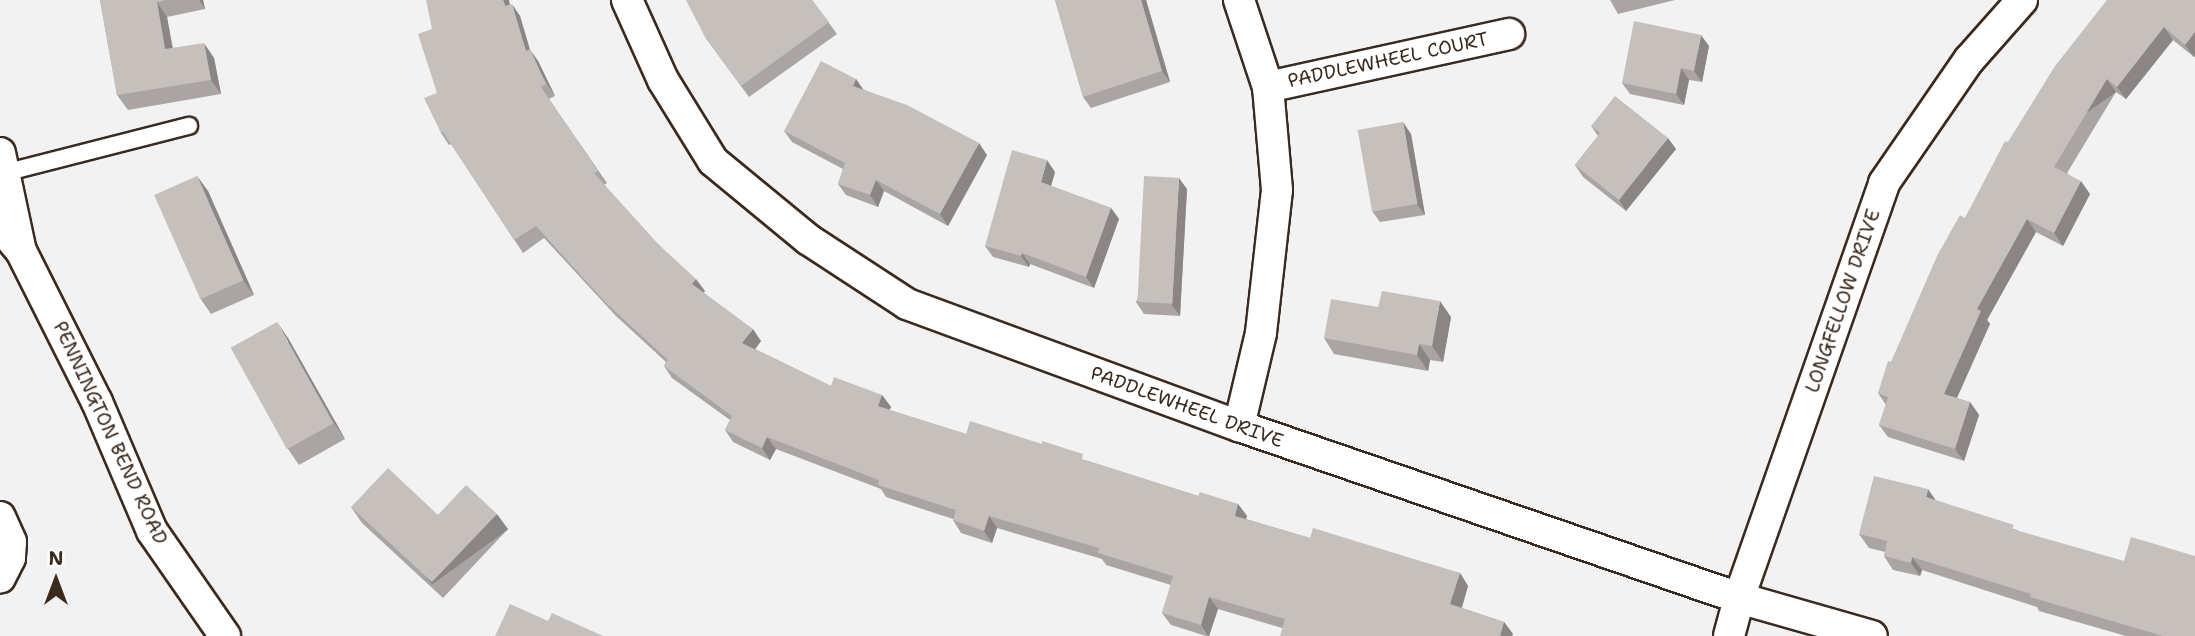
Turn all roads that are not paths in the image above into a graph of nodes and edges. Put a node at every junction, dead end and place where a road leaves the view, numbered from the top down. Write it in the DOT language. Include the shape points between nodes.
graph roads {
  1 [pos="627,0"];
  2 [pos="1239,0"];
  3 [pos="2022,0"];
  4 [pos="1509,34"];
  5 [pos="1268,87"];
  6 [pos="189,126"];
  7 [pos="2,163"];
  8 [pos="0,226"];
  9 [pos="21,251"];
  10 [pos="1239,426"];
  11 [pos="0,517"];
  12 [pos="0,578"];
  13 [pos="1739,598"];
  14 [pos="226,636"];
  15 [pos="1729,636"];
  16 [pos="1872,636"];
  1 -- 10 [label="street, PADDLEWHEEL DRIVE" via="663,80 713,161 810,240 907,304"];
  2 -- 5 [label="street"];
  3 -- 13 [label="street, LONGFELLOW DRIVE" via="1969,60 1884,183"];
  4 -- 5 [label="street, PADDLEWHEEL COURT"];
  5 -- 10 [label="street" via="1277,190 1261,333"];
  6 -- 7 [label="lane"];
  7 -- 9 [label="street"];
  8 -- 9 [label="street, PENNINGTON BEND ROAD"];
  9 -- 14 [label="street, PENNINGTON BEND ROAD" via="97,402 152,531"];
  10 -- 13 [label="street, PADDLEWHEEL DRIVE"];
  11 -- 12 [label="street" via="11,542 10,558"];
  13 -- 15 [label="street, LONGFELLOW DRIVE"];
  13 -- 16 [label="street, PADDLEWHEEL DRIVE"];
}
